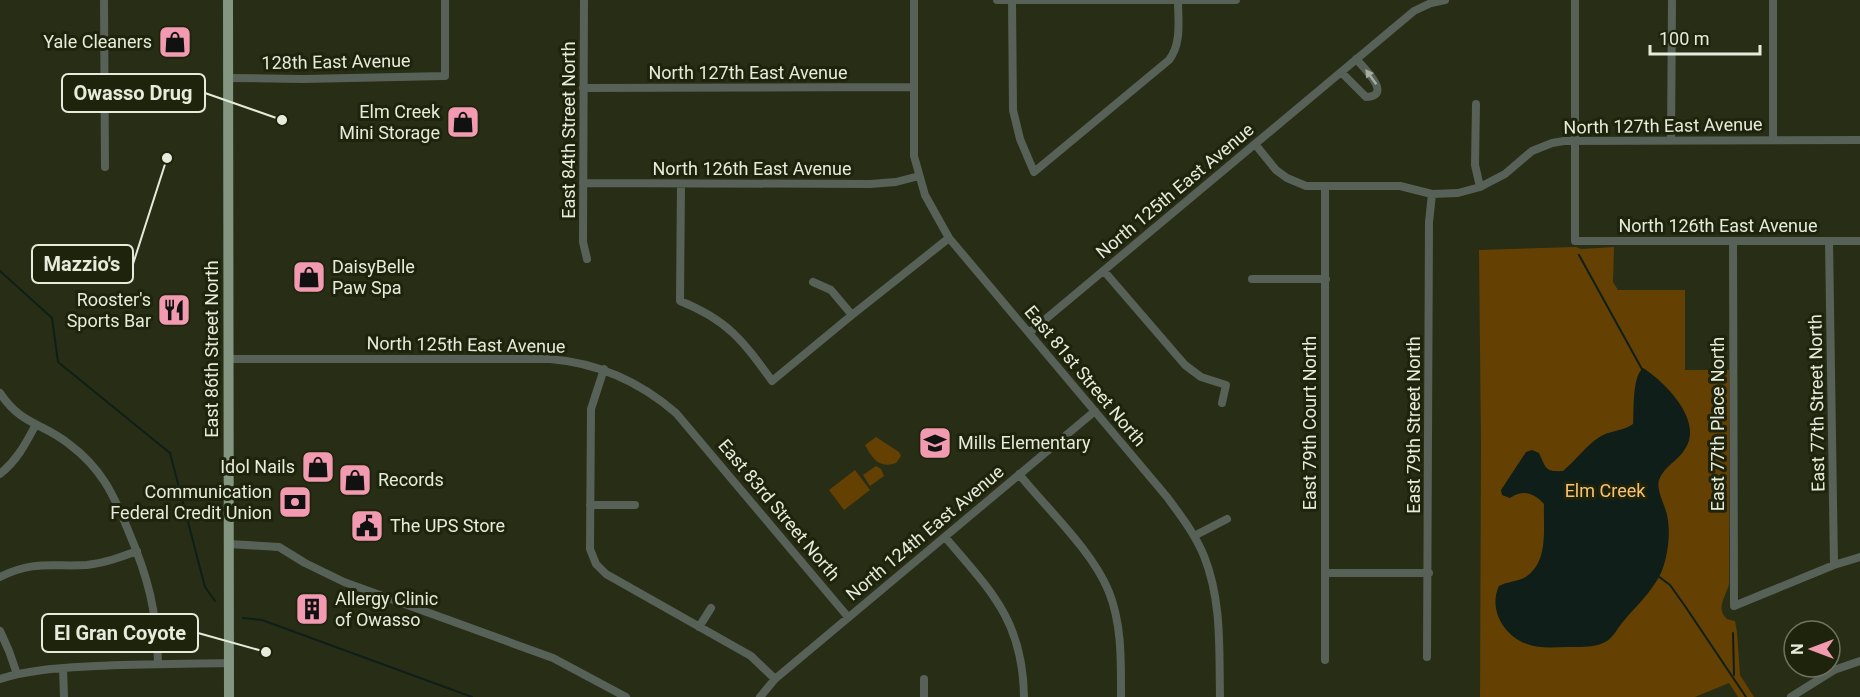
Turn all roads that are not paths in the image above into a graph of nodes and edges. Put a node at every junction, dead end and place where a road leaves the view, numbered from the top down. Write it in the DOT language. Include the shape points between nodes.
graph roads {
  1 [pos="104,0"];
  2 [pos="228,0"];
  3 [pos="444,0"];
  4 [pos="584,0"];
  5 [pos="914,0"];
  6 [pos="997,0"];
  7 [pos="1178,0"];
  8 [pos="1236,0"];
  9 [pos="1444,0"];
  10 [pos="1575,0"];
  11 [pos="1672,0"];
  12 [pos="1773,0"];
  13 [pos="1012,1"];
  14 [pos="1356,59"];
  15 [pos="1341,72"];
  16 [pos="228,78"];
  17 [pos="914,87"];
  18 [pos="583,88"];
  19 [pos="1476,104"];
  20 [pos="1575,140"];
  21 [pos="1671,140"];
  22 [pos="1773,140"];
  23 [pos="1860,140"];
  24 [pos="1255,144"];
  25 [pos="105,167"];
  26 [pos="919,176"];
  27 [pos="584,183"];
  28 [pos="681,184"];
  29 [pos="1325,186"];
  30 [pos="1480,187"];
  31 [pos="1432,194"];
  32 [pos="950,238"];
  33 [pos="1733,241"];
  34 [pos="1829,241"];
  35 [pos="1860,241"];
  36 [pos="587,259"];
  37 [pos="1104,271"];
  38 [pos="1252,279"];
  39 [pos="1326,279"];
  40 [pos="813,282"];
  41 [pos="852,315"];
  42 [pos="1029,333"];
  43 [pos="228,359"];
  44 [pos="604,369"];
  45 [pos="0,393"];
  46 [pos="1222,403"];
  47 [pos="1095,411"];
  48 [pos="685,423"];
  49 [pos="34,426"];
  50 [pos="0,474"];
  51 [pos="1019,474"];
  52 [pos="590,505"];
  53 [pos="635,505"];
  54 [pos="1227,519"];
  55 [pos="1194,536"];
  56 [pos="945,537"];
  57 [pos="229,544"];
  58 [pos="137,551"];
  59 [pos="1860,557"];
  60 [pos="1834,565"];
  61 [pos="1325,573"];
  62 [pos="1429,573"];
  63 [pos="0,577"];
  64 [pos="711,608"];
  65 [pos="848,618"];
  66 [pos="699,627"];
  67 [pos="0,631"];
  68 [pos="1427,657"];
  69 [pos="1325,660"];
  70 [pos="1860,661"];
  71 [pos="158,663"];
  72 [pos="229,663"];
  73 [pos="63,668"];
  74 [pos="17,674"];
  75 [pos="775,679"];
  76 [pos="924,679"];
  77 [pos="0,680"];
  78 [pos="64,697"];
  79 [pos="229,697"];
  80 [pos="626,697"];
  81 [pos="760,697"];
  82 [pos="924,697"];
  83 [pos="1024,697"];
  84 [pos="1121,697"];
  85 [pos="1220,697"];
  86 [pos="1791,697"];
  1 -- 25 [label="street"];
  2 -- 16 [label="main road, East 86th Street North"];
  3 -- 16 [label="street, 128th East Avenue" via="445,76"];
  4 -- 18 [label="street, East 84th Street North"];
  5 -- 17 [label="street, East 81st Street North"];
  6 -- 13 [label="street"];
  7 -- 8 [label="street"];
  7 -- 13 [label="street"];
  7 -- 13 [label="street" via="1178,39 1173,55 1034,172 1012,110"];
  9 -- 14 [label="street, North 125th East Avenue" via="1421,6"];
  10 -- 20 [label="street"];
  11 -- 21 [label="street"];
  12 -- 22 [label="street"];
  14 -- 15 [label="street, North 125th East Avenue"];
  15 -- 14 [label="street, one-way" via="1366,97 1376,94 1376,81"];
  15 -- 24 [label="street, North 125th East Avenue"];
  16 -- 43 [label="main road, East 86th Street North"];
  17 -- 18 [label="street, North 127th East Avenue"];
  17 -- 26 [label="street, East 81st Street North" via="914,156"];
  18 -- 27 [label="street, East 84th Street North"];
  19 -- 30 [label="street" via="1475,165"];
  20 -- 21 [label="street, North 127th East Avenue"];
  20 -- 30 [label="street, North 127th East Avenue" via="1532,151 1505,174"];
  20 -- 33 [label="street, North 126th East Avenue" via="1575,241"];
  21 -- 22 [label="street, North 127th East Avenue"];
  22 -- 23 [label="street, North 127th East Avenue"];
  24 -- 29 [label="street, North 127th East Avenue" via="1287,178 1306,186"];
  24 -- 37 [label="street, North 125th East Avenue"];
  26 -- 28 [label="street, North 126th East Avenue" via="870,184"];
  26 -- 32 [label="street, East 81st Street North" via="925,195"];
  27 -- 28 [label="street, North 126th East Avenue"];
  27 -- 36 [label="street, East 84th Street North"];
  28 -- 41 [label="street" via="680,301 728,326 772,381"];
  29 -- 31 [label="street, North 127th East Avenue" via="1400,186"];
  29 -- 39 [label="street, East 79th Court North"];
  30 -- 31 [label="street, North 127th East Avenue"];
  31 -- 62 [label="street, East 79th Street North"];
  32 -- 41 [label="street"];
  32 -- 42 [label="street, East 81st Street North"];
  33 -- 34 [label="street, North 126th East Avenue"];
  33 -- 60 [label="street, East 77th Place North" via="1734,606"];
  34 -- 35 [label="street, North 126th East Avenue"];
  34 -- 60 [label="street, East 77th Street North"];
  37 -- 42 [label="street, North 125th East Avenue"];
  37 -- 46 [label="street" via="1185,365 1226,385"];
  38 -- 39 [label="street"];
  39 -- 61 [label="street, East 79th Court North"];
  40 -- 41 [label="street" via="831,290"];
  42 -- 47 [label="street, East 81st Street North"];
  43 -- 44 [label="street, North 125th East Avenue" via="534,358"];
  43 -- 57 [label="main road, East 86th Street North"];
  44 -- 48 [label="street, North 125th East Avenue" via="645,388"];
  44 -- 52 [label="street" via="591,409"];
  45 -- 49 [label="street" via="14,411"];
  47 -- 51 [label="street, North 124th East Avenue"];
  47 -- 55 [label="street, East 81st Street North" via="1167,497"];
  48 -- 65 [label="street, East 83rd Street North"];
  49 -- 50 [label="street" via="24,448"];
  49 -- 58 [label="street" via="67,442 94,465 115,498"];
  51 -- 56 [label="street, North 124th East Avenue"];
  51 -- 84 [label="street" via="1092,563 1109,592 1120,641"];
  52 -- 53 [label="street"];
  52 -- 66 [label="street" via="590,549 596,564 606,574"];
  54 -- 55 [label="street"];
  55 -- 85 [label="street, East 81st Street North" via="1216,595"];
  56 -- 65 [label="street, North 124th East Avenue"];
  56 -- 83 [label="street" via="989,589 1009,621 1021,659"];
  57 -- 72 [label="main road, East 86th Street North"];
  57 -- 80 [label="street" via="279,547 344,582 553,658"];
  58 -- 63 [label="street" via="88,565 28,566"];
  58 -- 71 [label="street" via="153,598"];
  59 -- 60 [label="street"];
  61 -- 62 [label="street"];
  61 -- 69 [label="street, East 79th Court North"];
  62 -- 68 [label="street, East 79th Street North"];
  64 -- 66 [label="street"];
  65 -- 75 [label="street, North 124th East Avenue"];
  66 -- 75 [label="street" via="751,656"];
  67 -- 74 [label="street"];
  70 -- 86 [label="street" via="1834,670"];
  71 -- 72 [label="street"];
  71 -- 73 [label="street"];
  72 -- 79 [label="main road, East 86th Street North"];
  73 -- 74 [label="street"];
  73 -- 78 [label="street"];
  74 -- 77 [label="street"];
  75 -- 81 [label="street, North 124th East Avenue"];
  76 -- 82 [label="street"];
}
